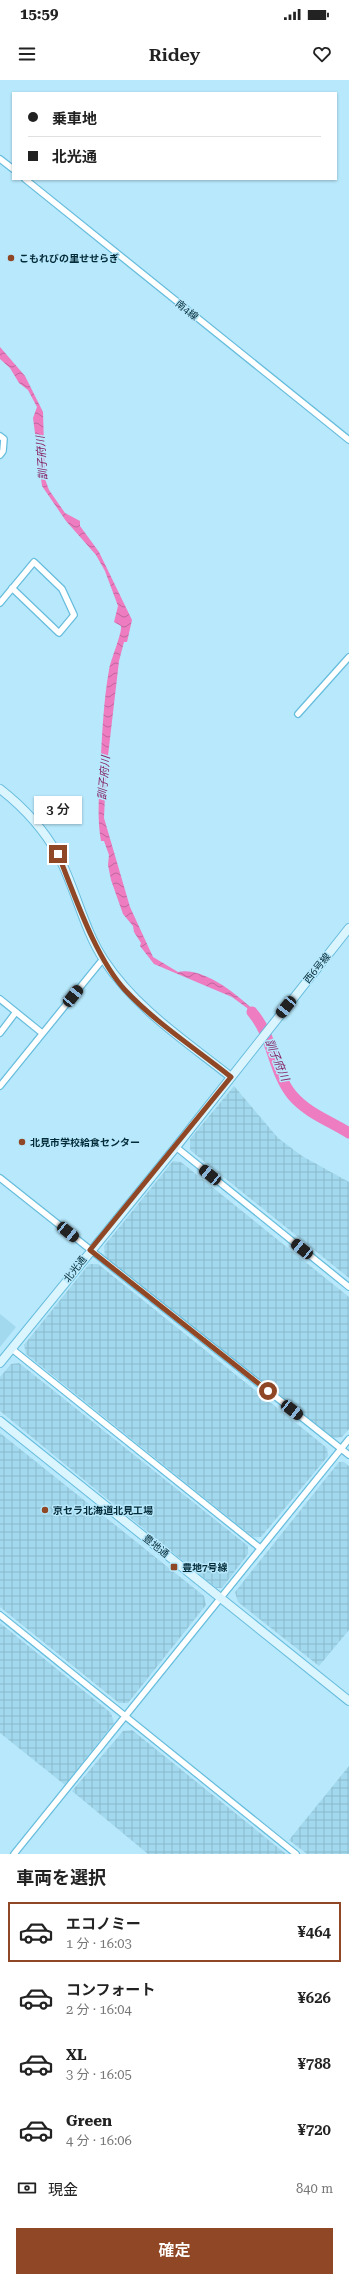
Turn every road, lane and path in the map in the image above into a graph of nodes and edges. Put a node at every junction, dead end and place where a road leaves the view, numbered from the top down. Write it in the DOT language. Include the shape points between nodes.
graph roads {
  1 [pos="0,158"];
  2 [pos="12,168"];
  3 [pos="26,180"];
  4 [pos="0,436"];
  5 [pos="349,440"];
  6 [pos="0,455"];
  7 [pos="12,588"];
  8 [pos="0,603"];
  9 [pos="349,657"];
  10 [pos="298,714"];
  11 [pos="0,789"];
  12 [pos="349,928"];
  13 [pos="103,959"];
  14 [pos="0,999"];
  15 [pos="16,1012"];
  16 [pos="0,1033"];
  17 [pos="42,1033"];
  18 [pos="254,1048"];
  19 [pos="231,1077"];
  20 [pos="0,1086"];
  21 [pos="176,1147"];
  22 [pos="0,1178"];
  23 [pos="90,1250"];
  24 [pos="349,1287"];
  25 [pos="12,1349"];
  26 [pos="0,1363"];
  27 [pos="0,1421"];
  28 [pos="349,1439"];
  29 [pos="341,1449"];
  30 [pos="349,1455"];
  31 [pos="260,1548"];
  32 [pos="220,1598"];
  33 [pos="0,1615"];
  34 [pos="349,1701"];
  35 [pos="126,1716"];
  36 [pos="14,1854"];
  37 [pos="296,1854"];
  1 -- 2 [label="street"];
  3 -- 5 [label="street, 南4線"];
  4 -- 6 [label="street" via="4,439"];
  7 -- 7 [label="street" via="59,633 74,615 62,589 34,562"];
  7 -- 8 [label="street"];
  9 -- 10 [label="street"];
  11 -- 13 [label="street" via="30,818 58,854"];
  12 -- 18 [label="street, 西6号線"];
  13 -- 17 [label="street"];
  13 -- 19 [label="street" via="125,989 152,1014"];
  14 -- 15 [label="street"];
  15 -- 16 [label="street"];
  15 -- 17 [label="street"];
  17 -- 20 [label="street"];
  18 -- 19 [label="street, 北光通"];
  19 -- 21 [label="street, 北光通"];
  21 -- 23 [label="street, 北光通"];
  21 -- 24 [label="street"];
  22 -- 23 [label="street"];
  23 -- 25 [label="street, 北光通"];
  23 -- 29 [label="street"];
  25 -- 26 [label="street, 北光通"];
  25 -- 31 [label="street"];
  27 -- 32 [label="street, 豊地通"];
  28 -- 29 [label="street"];
  29 -- 30 [label="street"];
  29 -- 31 [label="street"];
  31 -- 32 [label="street"];
  32 -- 34 [label="street, 豊地通"];
  32 -- 35 [label="street"];
  33 -- 35 [label="street"];
  35 -- 36 [label="street"];
  35 -- 37 [label="street"];
}
